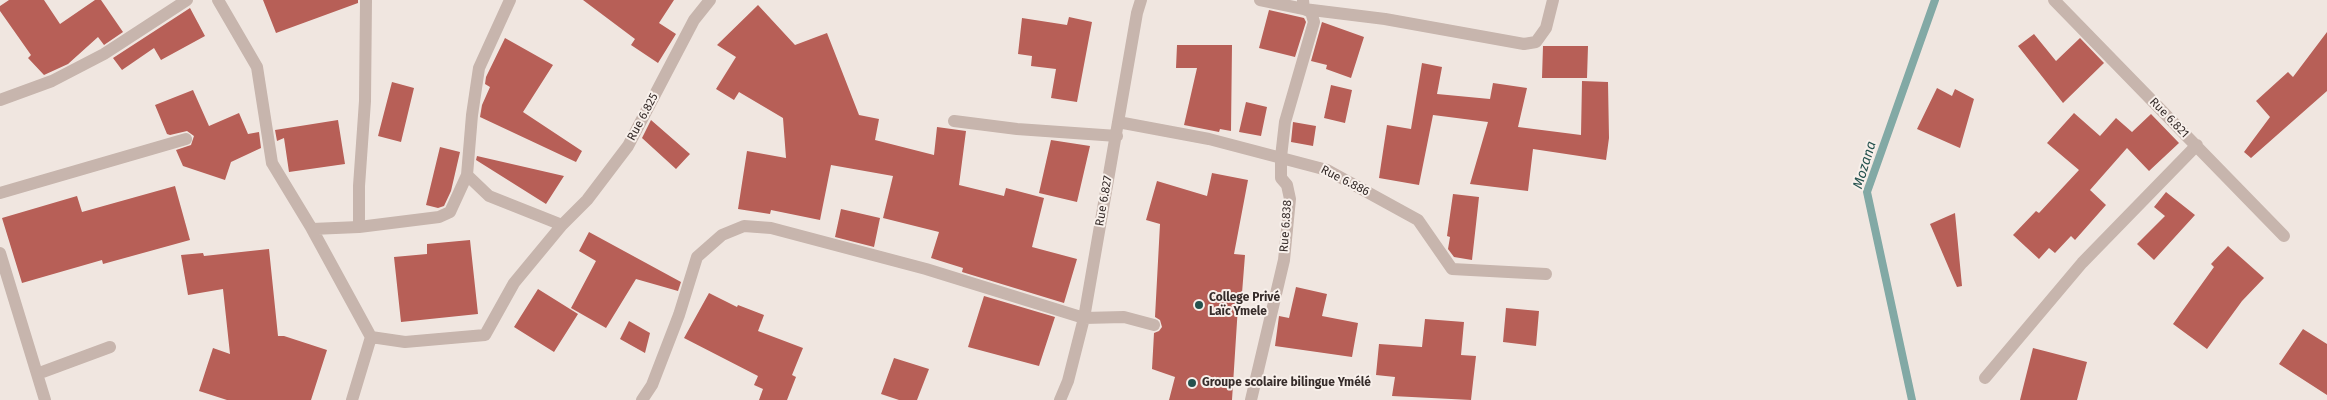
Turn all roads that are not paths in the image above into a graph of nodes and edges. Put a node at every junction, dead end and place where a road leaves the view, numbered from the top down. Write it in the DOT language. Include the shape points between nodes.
graph roads {
  1 [pos="187,0"];
  2 [pos="218,0"];
  3 [pos="366,0"];
  4 [pos="510,0"];
  5 [pos="710,0"];
  6 [pos="1141,0"];
  7 [pos="1260,0"];
  8 [pos="1553,0"];
  9 [pos="2054,0"];
  10 [pos="1304,4"];
  11 [pos="0,100"];
  12 [pos="954,121"];
  13 [pos="1118,122"];
  14 [pos="1117,136"];
  15 [pos="186,140"];
  16 [pos="2197,145"];
  17 [pos="1281,157"];
  18 [pos="467,175"];
  19 [pos="0,193"];
  20 [pos="562,226"];
  21 [pos="359,228"];
  22 [pos="312,229"];
  23 [pos="2284,236"];
  24 [pos="0,253"];
  25 [pos="1546,274"];
  26 [pos="1084,318"];
  27 [pos="1154,325"];
  28 [pos="371,337"];
  29 [pos="110,347"];
  30 [pos="37,374"];
  31 [pos="1985,378"];
  32 [pos="45,400"];
  33 [pos="352,400"];
  34 [pos="642,400"];
  35 [pos="1060,400"];
  36 [pos="1251,400"];
  1 -- 11 [label="street" via="104,54 52,81"];
  2 -- 22 [label="street" via="257,67 272,163"];
  3 -- 21 [label="street"];
  4 -- 18 [label="street" via="479,68"];
  5 -- 20 [label="street, Rue 6.825" via="694,20 628,146 587,200"];
  6 -- 13 [label="street, Rue 6.827"];
  7 -- 10 [label="street"];
  8 -- 10 [label="street" via="1546,28 1536,42 1524,44"];
  9 -- 16 [label="street, Rue 6.821"];
  10 -- 17 [label="street, Rue 6.838" via="1314,22 1285,122"];
  12 -- 14 [label="street"];
  13 -- 14 [label="street, Rue 6.827"];
  13 -- 17 [label="street, Rue 6.886" via="1210,139"];
  14 -- 26 [label="street, Rue 6.827"];
  15 -- 19 [label="street"];
  16 -- 23 [label="street, Rue 6.821"];
  16 -- 31 [label="street" via="2082,263"];
  17 -- 25 [label="street, Rue 6.886" via="1327,170 1418,220 1452,269"];
  17 -- 36 [label="street, Rue 6.838" via="1281,178 1287,185 1290,199 1284,260"];
  18 -- 20 [label="street" via="489,196"];
  18 -- 21 [label="street" via="450,212 439,217"];
  20 -- 28 [label="street, Rue 6.825" via="514,283 485,335 404,342"];
  21 -- 22 [label="street"];
  22 -- 28 [label="street"];
  24 -- 30 [label="street"];
  26 -- 27 [label="street" via="1124,317"];
  26 -- 34 [label="street" via="926,269 771,228 744,226 722,235 697,257 679,315 652,385"];
  26 -- 35 [label="street, Rue 6.827"];
  28 -- 33 [label="street"];
  29 -- 30 [label="street"];
  30 -- 32 [label="street"];
}
